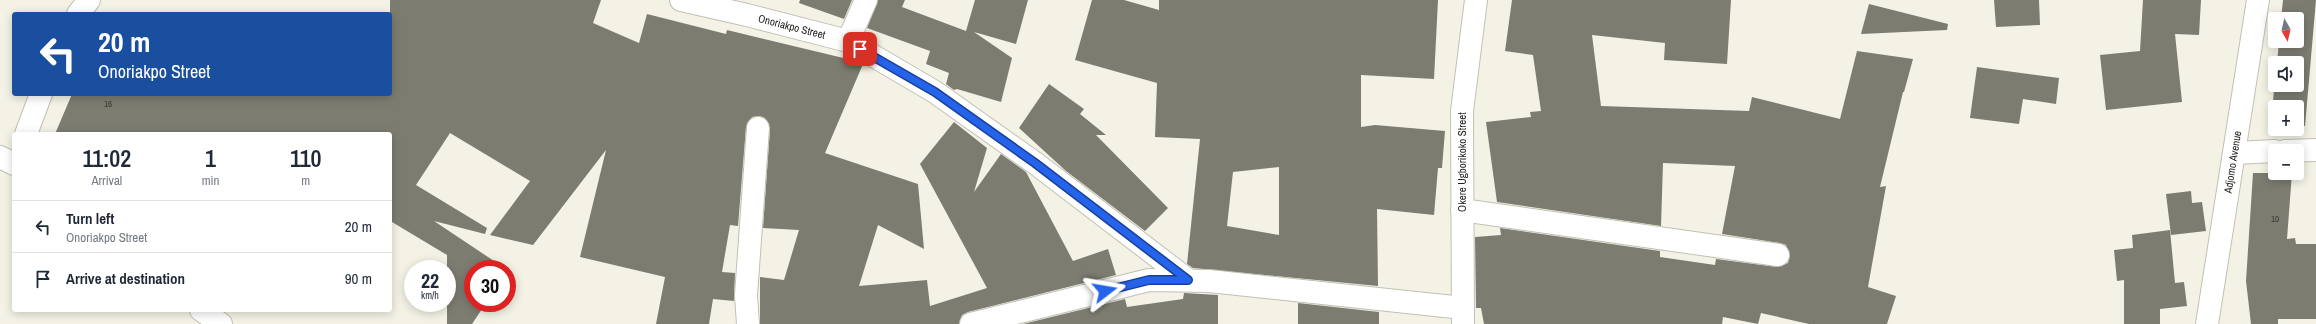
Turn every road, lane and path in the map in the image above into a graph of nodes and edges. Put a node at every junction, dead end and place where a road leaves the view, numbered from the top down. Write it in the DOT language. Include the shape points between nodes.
graph roads {
  1 [pos="89,0"];
  2 [pos="681,0"];
  3 [pos="866,0"];
  4 [pos="1476,0"];
  5 [pos="2258,0"];
  6 [pos="80,12"];
  7 [pos="848,42"];
  8 [pos="40,96"];
  9 [pos="758,128"];
  10 [pos="27,132"];
  11 [pos="2304,150"];
  12 [pos="2316,150"];
  13 [pos="2268,152"];
  14 [pos="2235,153"];
  15 [pos="0,157"];
  16 [pos="12,163"];
  17 [pos="1462,210"];
  18 [pos="1778,255"];
  19 [pos="1188,280"];
  20 [pos="204,312"];
  21 [pos="1463,316"];
  22 [pos="221,324"];
  23 [pos="748,324"];
  24 [pos="971,324"];
  25 [pos="2207,324"];
  1 -- 6 [label="street"];
  2 -- 7 [label="street, Onoriakpo Street"];
  3 -- 7 [label="street"];
  4 -- 17 [label="street, Okere Ugborikoko Street" via="1462,111"];
  5 -- 14 [label="street, Adjomo Avenue"];
  7 -- 19 [label="street, Onoriakpo Street" via="935,92 1035,163"];
  8 -- 10 [label="street"];
  9 -- 23 [label="street" via="746,295"];
  11 -- 12 [label="street"];
  13 -- 14 [label="street"];
  14 -- 25 [label="street, Adjomo Avenue"];
  15 -- 16 [label="street"];
  17 -- 18 [label="street"];
  17 -- 21 [label="street, Okere Ugborikoko Street"];
  19 -- 21 [label="street"];
  19 -- 24 [label="street" via="1149,280"];
  20 -- 22 [label="street"];
}
